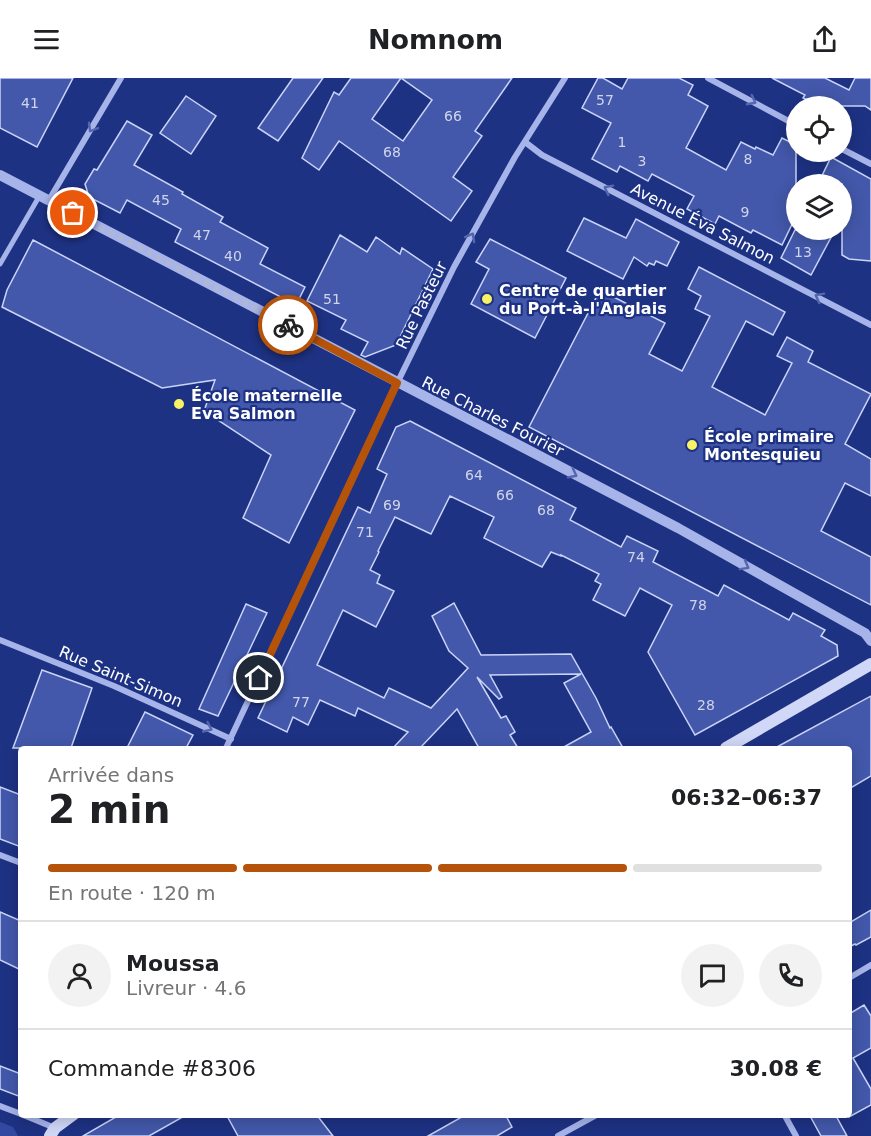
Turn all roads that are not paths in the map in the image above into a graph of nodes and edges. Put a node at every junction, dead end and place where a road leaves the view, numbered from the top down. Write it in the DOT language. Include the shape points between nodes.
graph roads {
  1 [pos="121,78"];
  2 [pos="565,78"];
  3 [pos="708,78"];
  4 [pos="786,120"];
  5 [pos="525,142"];
  6 [pos="852,154"];
  7 [pos="871,164"];
  8 [pos="0,175"];
  9 [pos="45,198"];
  10 [pos="0,264"];
  11 [pos="871,325"];
  12 [pos="397,383"];
  13 [pos="0,640"];
  14 [pos="871,641"];
  15 [pos="871,664"];
  16 [pos="231,739"];
  17 [pos="227,746"];
  18 [pos="729,746"];
  19 [pos="0,855"];
  20 [pos="18,862"];
  21 [pos="871,965"];
  22 [pos="852,976"];
  23 [pos="0,1106"];
  24 [pos="18,1113"];
  25 [pos="28,1118"];
  26 [pos="69,1118"];
  27 [pos="591,1118"];
  28 [pos="786,1118"];
  29 [pos="52,1132"];
  30 [pos="558,1136"];
  31 [pos="796,1136"];
  1 -- 9 [label="street, one-way"];
  2 -- 5 [label="street, Rue Pasteur"];
  3 -- 4 [label="street, one-way"];
  11 -- 5 [label="street, Avenue Éva Salmon, one-way" via="542,155"];
  12 -- 5 [label="street, Rue Pasteur, one-way" via="458,259"];
  6 -- 7 [label="street"];
  8 -- 9 [label="street, Rue Charles Fourier"];
  9 -- 10 [label="street"];
  9 -- 12 [label="street, Rue Charles Fourier"];
  12 -- 14 [label="street, Rue Charles Fourier, one-way" via="678,528 865,633"];
  12 -- 16 [label="street, Rue Pasteur"];
  13 -- 16 [label="street, Rue Saint-Simon, one-way"];
  15 -- 18 [label="main road"];
  16 -- 17 [label="street, Rue Pasteur"];
  19 -- 20 [label="street"];
  21 -- 22 [label="street"];
  23 -- 24 [label="street"];
  25 -- 29 [label="street"];
  26 -- 29 [label="main road"];
  27 -- 30 [label="street"];
  28 -- 31 [label="street"];
}
